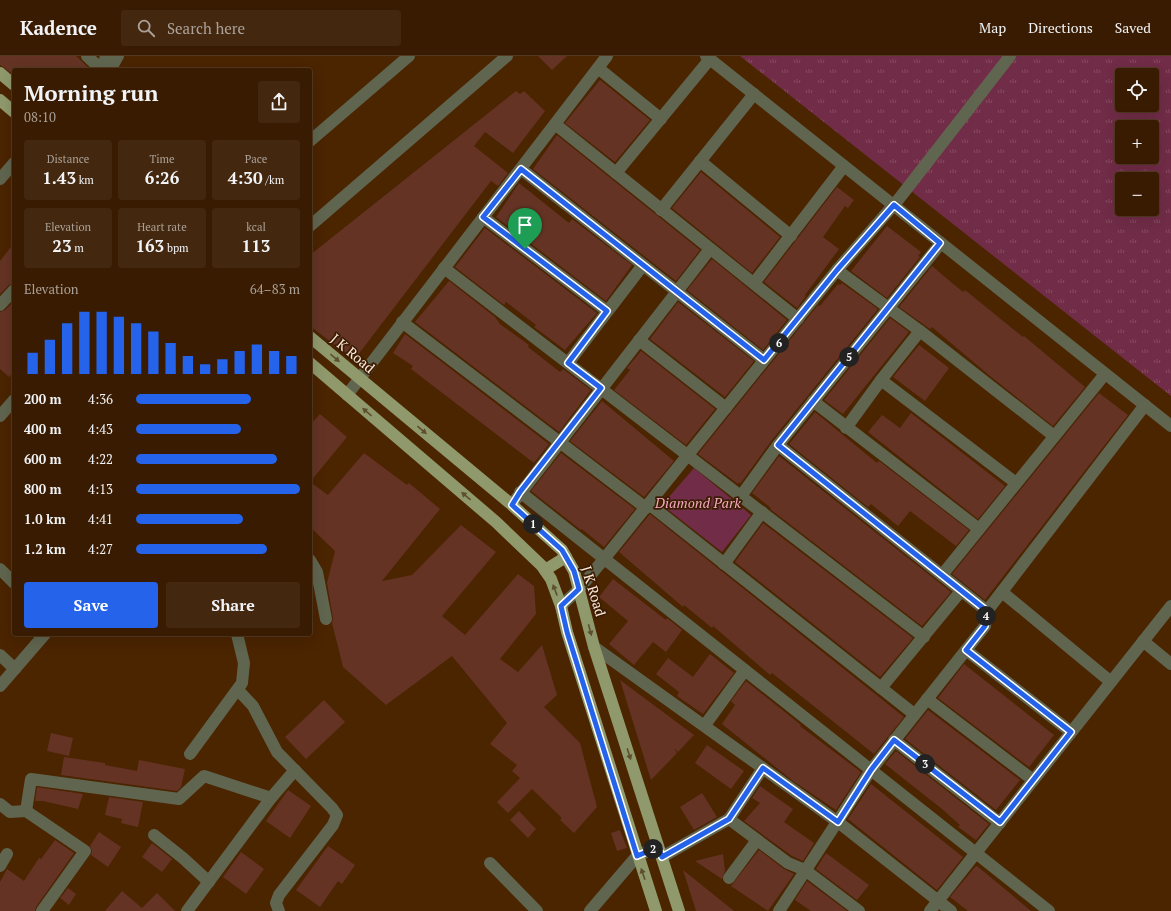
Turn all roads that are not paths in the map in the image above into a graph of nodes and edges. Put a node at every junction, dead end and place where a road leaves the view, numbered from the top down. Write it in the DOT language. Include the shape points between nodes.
graph roads {
  1 [pos="87,56"];
  2 [pos="106,56"];
  3 [pos="118,56"];
  4 [pos="409,56"];
  5 [pos="507,56"];
  6 [pos="607,56"];
  7 [pos="1010,56"];
  8 [pos="711,57"];
  9 [pos="100,68"];
  10 [pos="103,68"];
  11 [pos="111,68"];
  12 [pos="598,68"];
  13 [pos="0,73"];
  14 [pos="12,82"];
  15 [pos="754,94"];
  16 [pos="0,100"];
  17 [pos="12,110"];
  18 [pos="661,119"];
  19 [pos="554,124"];
  20 [pos="312,139"];
  21 [pos="700,161"];
  22 [pos="12,165"];
  23 [pos="844,166"];
  24 [pos="521,169"];
  25 [pos="616,173"];
  26 [pos="0,179"];
  27 [pos="896,203"];
  28 [pos="661,210"];
  29 [pos="483,217"];
  30 [pos="312,224"];
  31 [pos="791,236"];
  32 [pos="940,243"];
  33 [pos="710,249"];
  34 [pos="643,265"];
  35 [pos="444,268"];
  36 [pos="837,270"];
  37 [pos="754,284"];
  38 [pos="677,291"];
  39 [pos="12,292"];
  40 [pos="0,305"];
  41 [pos="888,307"];
  42 [pos="607,311"];
  43 [pos="798,319"];
  44 [pos="402,322"];
  45 [pos="920,331"];
  46 [pos="312,339"];
  47 [pos="638,340"];
  48 [pos="764,360"];
  49 [pos="568,363"];
  50 [pos="312,365"];
  51 [pos="1105,374"];
  52 [pos="359,378"];
  53 [pos="881,380"];
  54 [pos="601,388"];
  55 [pos="347,395"];
  56 [pos="12,402"];
  57 [pos="813,402"];
  58 [pos="1144,405"];
  59 [pos="726,408"];
  60 [pos="0,416"];
  61 [pos="1171,418"];
  62 [pos="1171,426"];
  63 [pos="846,428"];
  64 [pos="1054,436"];
  65 [pos="559,442"];
  66 [pos="778,445"];
  67 [pos="688,455"];
  68 [pos="1016,483"];
  69 [pos="520,492"];
  70 [pos="741,496"];
  71 [pos="512,505"];
  72 [pos="647,506"];
  73 [pos="762,512"];
  74 [pos="979,529"];
  75 [pos="566,557"];
  76 [pos="604,560"];
  77 [pos="312,563"];
  78 [pos="724,564"];
  79 [pos="0,569"];
  80 [pos="545,570"];
  81 [pos="942,575"];
  82 [pos="12,581"];
  83 [pos="579,589"];
  84 [pos="961,591"];
  85 [pos="1002,592"];
  86 [pos="561,606"];
  87 [pos="1171,606"];
  88 [pos="987,611"];
  89 [pos="326,618"];
  90 [pos="43,636"];
  91 [pos="237,636"];
  92 [pos="924,637"];
  93 [pos="1143,642"];
  94 [pos="594,647"];
  95 [pos="966,650"];
  96 [pos="0,655"];
  97 [pos="1171,664"];
  98 [pos="15,669"];
  99 [pos="745,670"];
  100 [pos="1111,682"];
  101 [pos="0,686"];
  102 [pos="881,688"];
  103 [pos="238,690"];
  104 [pos="926,699"];
  105 [pos="914,714"];
  106 [pos="705,725"];
  107 [pos="1071,732"];
  108 [pos="894,740"];
  109 [pos="190,754"];
  110 [pos="763,768"];
  111 [pos="295,770"];
  112 [pos="871,770"];
  113 [pos="1034,780"];
  114 [pos="271,798"];
  115 [pos="0,804"];
  116 [pos="26,811"];
  117 [pos="729,819"];
  118 [pos="838,822"];
  119 [pos="1000,822"];
  120 [pos="154,835"];
  121 [pos="757,840"];
  122 [pos="660,852"];
  123 [pos="976,853"];
  124 [pos="7,854"];
  125 [pos="637,856"];
  126 [pos="490,863"];
  127 [pos="0,866"];
  128 [pos="805,870"];
  129 [pos="729,878"];
  130 [pos="209,882"];
  131 [pos="938,901"];
  132 [pos="42,911"];
  133 [pos="186,911"];
  134 [pos="279,911"];
  135 [pos="537,911"];
  136 [pos="590,911"];
  137 [pos="656,911"];
  138 [pos="679,911"];
  139 [pos="779,911"];
  140 [pos="859,911"];
  141 [pos="930,911"];
  142 [pos="951,911"];
  143 [pos="1049,911"];
  1 -- 9 [label="street"];
  2 -- 10 [label="street"];
  3 -- 11 [label="street"];
  4 -- 20 [label="street"];
  5 -- 30 [label="street"];
  6 -- 12 [label="street"];
  7 -- 27 [label="street"];
  8 -- 15 [label="street"];
  8 -- 18 [label="street"];
  8 -- 27 [label="street"];
  12 -- 18 [label="street"];
  12 -- 19 [label="street"];
  13 -- 14 [label="main road"];
  15 -- 21 [label="street"];
  15 -- 23 [label="street"];
  16 -- 17 [label="main road"];
  18 -- 25 [label="street"];
  19 -- 24 [label="street"];
  19 -- 25 [label="street"];
  21 -- 28 [label="street"];
  21 -- 31 [label="street"];
  22 -- 26 [label="street"];
  23 -- 27 [label="street"];
  23 -- 31 [label="street"];
  24 -- 29 [label="street"];
  24 -- 34 [label="street"];
  25 -- 28 [label="street"];
  27 -- 32 [label="street"];
  27 -- 36 [label="street"];
  27 -- 61 [label="street"];
  28 -- 33 [label="street"];
  29 -- 35 [label="street"];
  29 -- 42 [label="street"];
  31 -- 37 [label="street"];
  32 -- 41 [label="street"];
  32 -- 51 [label="street"];
  33 -- 37 [label="street"];
  33 -- 38 [label="street"];
  34 -- 38 [label="street"];
  34 -- 42 [label="street"];
  35 -- 44 [label="street"];
  35 -- 49 [label="street"];
  36 -- 41 [label="street"];
  36 -- 43 [label="street"];
  37 -- 43 [label="street"];
  38 -- 47 [label="street"];
  38 -- 48 [label="street"];
  39 -- 40 [label="street"];
  41 -- 45 [label="street"];
  41 -- 57 [label="street"];
  42 -- 49 [label="street"];
  43 -- 48 [label="street"];
  44 -- 52 [label="street"];
  44 -- 65 [label="street"];
  45 -- 53 [label="street"];
  45 -- 64 [label="street"];
  46 -- 52 [label="main road, J K Road, one-way"];
  47 -- 54 [label="street"];
  47 -- 59 [label="street"];
  48 -- 59 [label="street"];
  49 -- 54 [label="street"];
  50 -- 55 [label="main road"];
  51 -- 58 [label="street"];
  51 -- 64 [label="street"];
  52 -- 55 [label="street"];
  52 -- 71 [label="main road, J K Road, one-way"];
  53 -- 63 [label="street"];
  53 -- 68 [label="street"];
  54 -- 65 [label="street"];
  54 -- 67 [label="street"];
  80 -- 55 [label="main road, one-way" via="496,522"];
  56 -- 60 [label="street"];
  57 -- 63 [label="street"];
  57 -- 66 [label="street"];
  58 -- 62 [label="street"];
  58 -- 85 [label="street"];
  59 -- 67 [label="street"];
  63 -- 74 [label="street"];
  64 -- 68 [label="street"];
  65 -- 69 [label="street"];
  65 -- 72 [label="street"];
  66 -- 70 [label="street"];
  66 -- 81 [label="street"];
  67 -- 70 [label="street"];
  67 -- 72 [label="street"];
  68 -- 74 [label="street"];
  69 -- 71 [label="street"];
  69 -- 76 [label="street"];
  70 -- 73 [label="street"];
  71 -- 75 [label="main road, J K Road" via="562,550"];
  72 -- 76 [label="street"];
  72 -- 78 [label="street"];
  73 -- 78 [label="street"];
  73 -- 92 [label="street"];
  74 -- 81 [label="street"];
  75 -- 80 [label="main road"];
  75 -- 83 [label="main road, J K Road" via="574,571"];
  76 -- 83 [label="street"];
  76 -- 99 [label="street"];
  77 -- 89 [label="street" via="317,572"];
  78 -- 102 [label="street"];
  79 -- 82 [label="street"];
  86 -- 80 [label="main road, one-way"];
  81 -- 84 [label="street"];
  83 -- 86 [label="street"];
  83 -- 94 [label="main road, J K Road, one-way"];
  84 -- 88 [label="street"];
  84 -- 92 [label="street"];
  85 -- 88 [label="street"];
  85 -- 100 [label="street"];
  86 -- 125 [label="main road"];
  87 -- 93 [label="street"];
  88 -- 95 [label="street" via="985,626"];
  90 -- 98 [label="street"];
  91 -- 103 [label="street" via="244,663 242,683"];
  92 -- 102 [label="street"];
  93 -- 97 [label="street"];
  93 -- 100 [label="street"];
  94 -- 106 [label="street"];
  94 -- 122 [label="main road, J K Road, one-way"];
  95 -- 104 [label="street"];
  95 -- 107 [label="street"];
  96 -- 98 [label="street"];
  98 -- 101 [label="street"];
  99 -- 106 [label="street"];
  99 -- 112 [label="street"];
  100 -- 107 [label="street"];
  102 -- 105 [label="street"];
  103 -- 109 [label="street"];
  103 -- 111 [label="street" via="253,706 272,744"];
  104 -- 105 [label="street"];
  104 -- 113 [label="street"];
  105 -- 108 [label="street"];
  106 -- 110 [label="street"];
  107 -- 113 [label="street"];
  108 -- 112 [label="street"];
  108 -- 119 [label="street"];
  110 -- 117 [label="street"];
  110 -- 118 [label="street"];
  111 -- 114 [label="street"];
  111 -- 134 [label="street" via="337,815 333,825 279,895 276,903"];
  112 -- 118 [label="street"];
  112 -- 123 [label="street"];
  113 -- 119 [label="street"];
  114 -- 116 [label="street" via="204,776 180,799 31,779"];
  114 -- 130 [label="street"];
  115 -- 116 [label="street" via="10,812"];
  116 -- 132 [label="street" via="84,851"];
  117 -- 121 [label="street"];
  117 -- 122 [label="street"];
  118 -- 128 [label="street"];
  118 -- 131 [label="street"];
  119 -- 123 [label="street"];
  120 -- 130 [label="street"];
  121 -- 128 [label="street" via="788,863"];
  121 -- 129 [label="street"];
  122 -- 125 [label="street"];
  122 -- 138 [label="main road, J K Road"];
  123 -- 131 [label="street"];
  123 -- 143 [label="street"];
  124 -- 127 [label="street"];
  125 -- 136 [label="street"];
  137 -- 125 [label="main road, one-way"];
  126 -- 135 [label="street"];
  128 -- 139 [label="street"];
  128 -- 140 [label="street"];
  130 -- 133 [label="street"];
  131 -- 141 [label="street"];
  131 -- 142 [label="street"];
}
